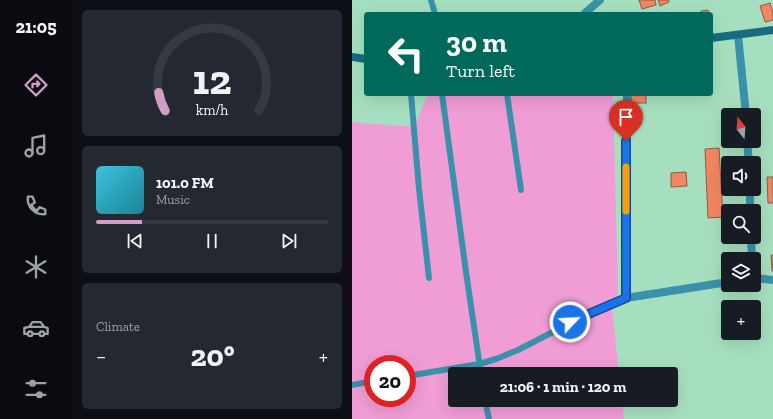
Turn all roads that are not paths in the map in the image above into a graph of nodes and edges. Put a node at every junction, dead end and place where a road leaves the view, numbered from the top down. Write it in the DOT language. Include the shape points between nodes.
graph roads {
  1 [pos="431,0"];
  2 [pos="600,0"];
  3 [pos="434,12"];
  4 [pos="586,12"];
  5 [pos="773,30"];
  6 [pos="738,35"];
  7 [pos="713,38"];
  8 [pos="352,58"];
  9 [pos="364,59"];
  10 [pos="411,96"];
  11 [pos="442,96"];
  12 [pos="507,96"];
  13 [pos="627,96"];
  14 [pos="745,108"];
  15 [pos="521,190"];
  16 [pos="429,278"];
  17 [pos="761,279"];
  18 [pos="773,280"];
  19 [pos="721,283"];
  20 [pos="626,298"];
  21 [pos="479,364"];
  22 [pos="480,367"];
  23 [pos="416,374"];
  24 [pos="364,383"];
  25 [pos="352,385"];
  26 [pos="486,407"];
  27 [pos="488,419"];
  1 -- 3 [label="lane"];
  2 -- 4 [label="street"];
  5 -- 6 [label="street"];
  6 -- 7 [label="street"];
  6 -- 14 [label="street"];
  8 -- 9 [label="street"];
  10 -- 16 [label="lane"];
  11 -- 21 [label="lane"];
  12 -- 15 [label="lane"];
  13 -- 20 [label="street"];
  17 -- 18 [label="street"];
  19 -- 20 [label="street"];
  20 -- 21 [label="lane" via="548,333 518,350"];
  21 -- 22 [label="lane"];
  21 -- 23 [label="lane"];
  24 -- 25 [label="lane"];
  26 -- 27 [label="lane"];
}
